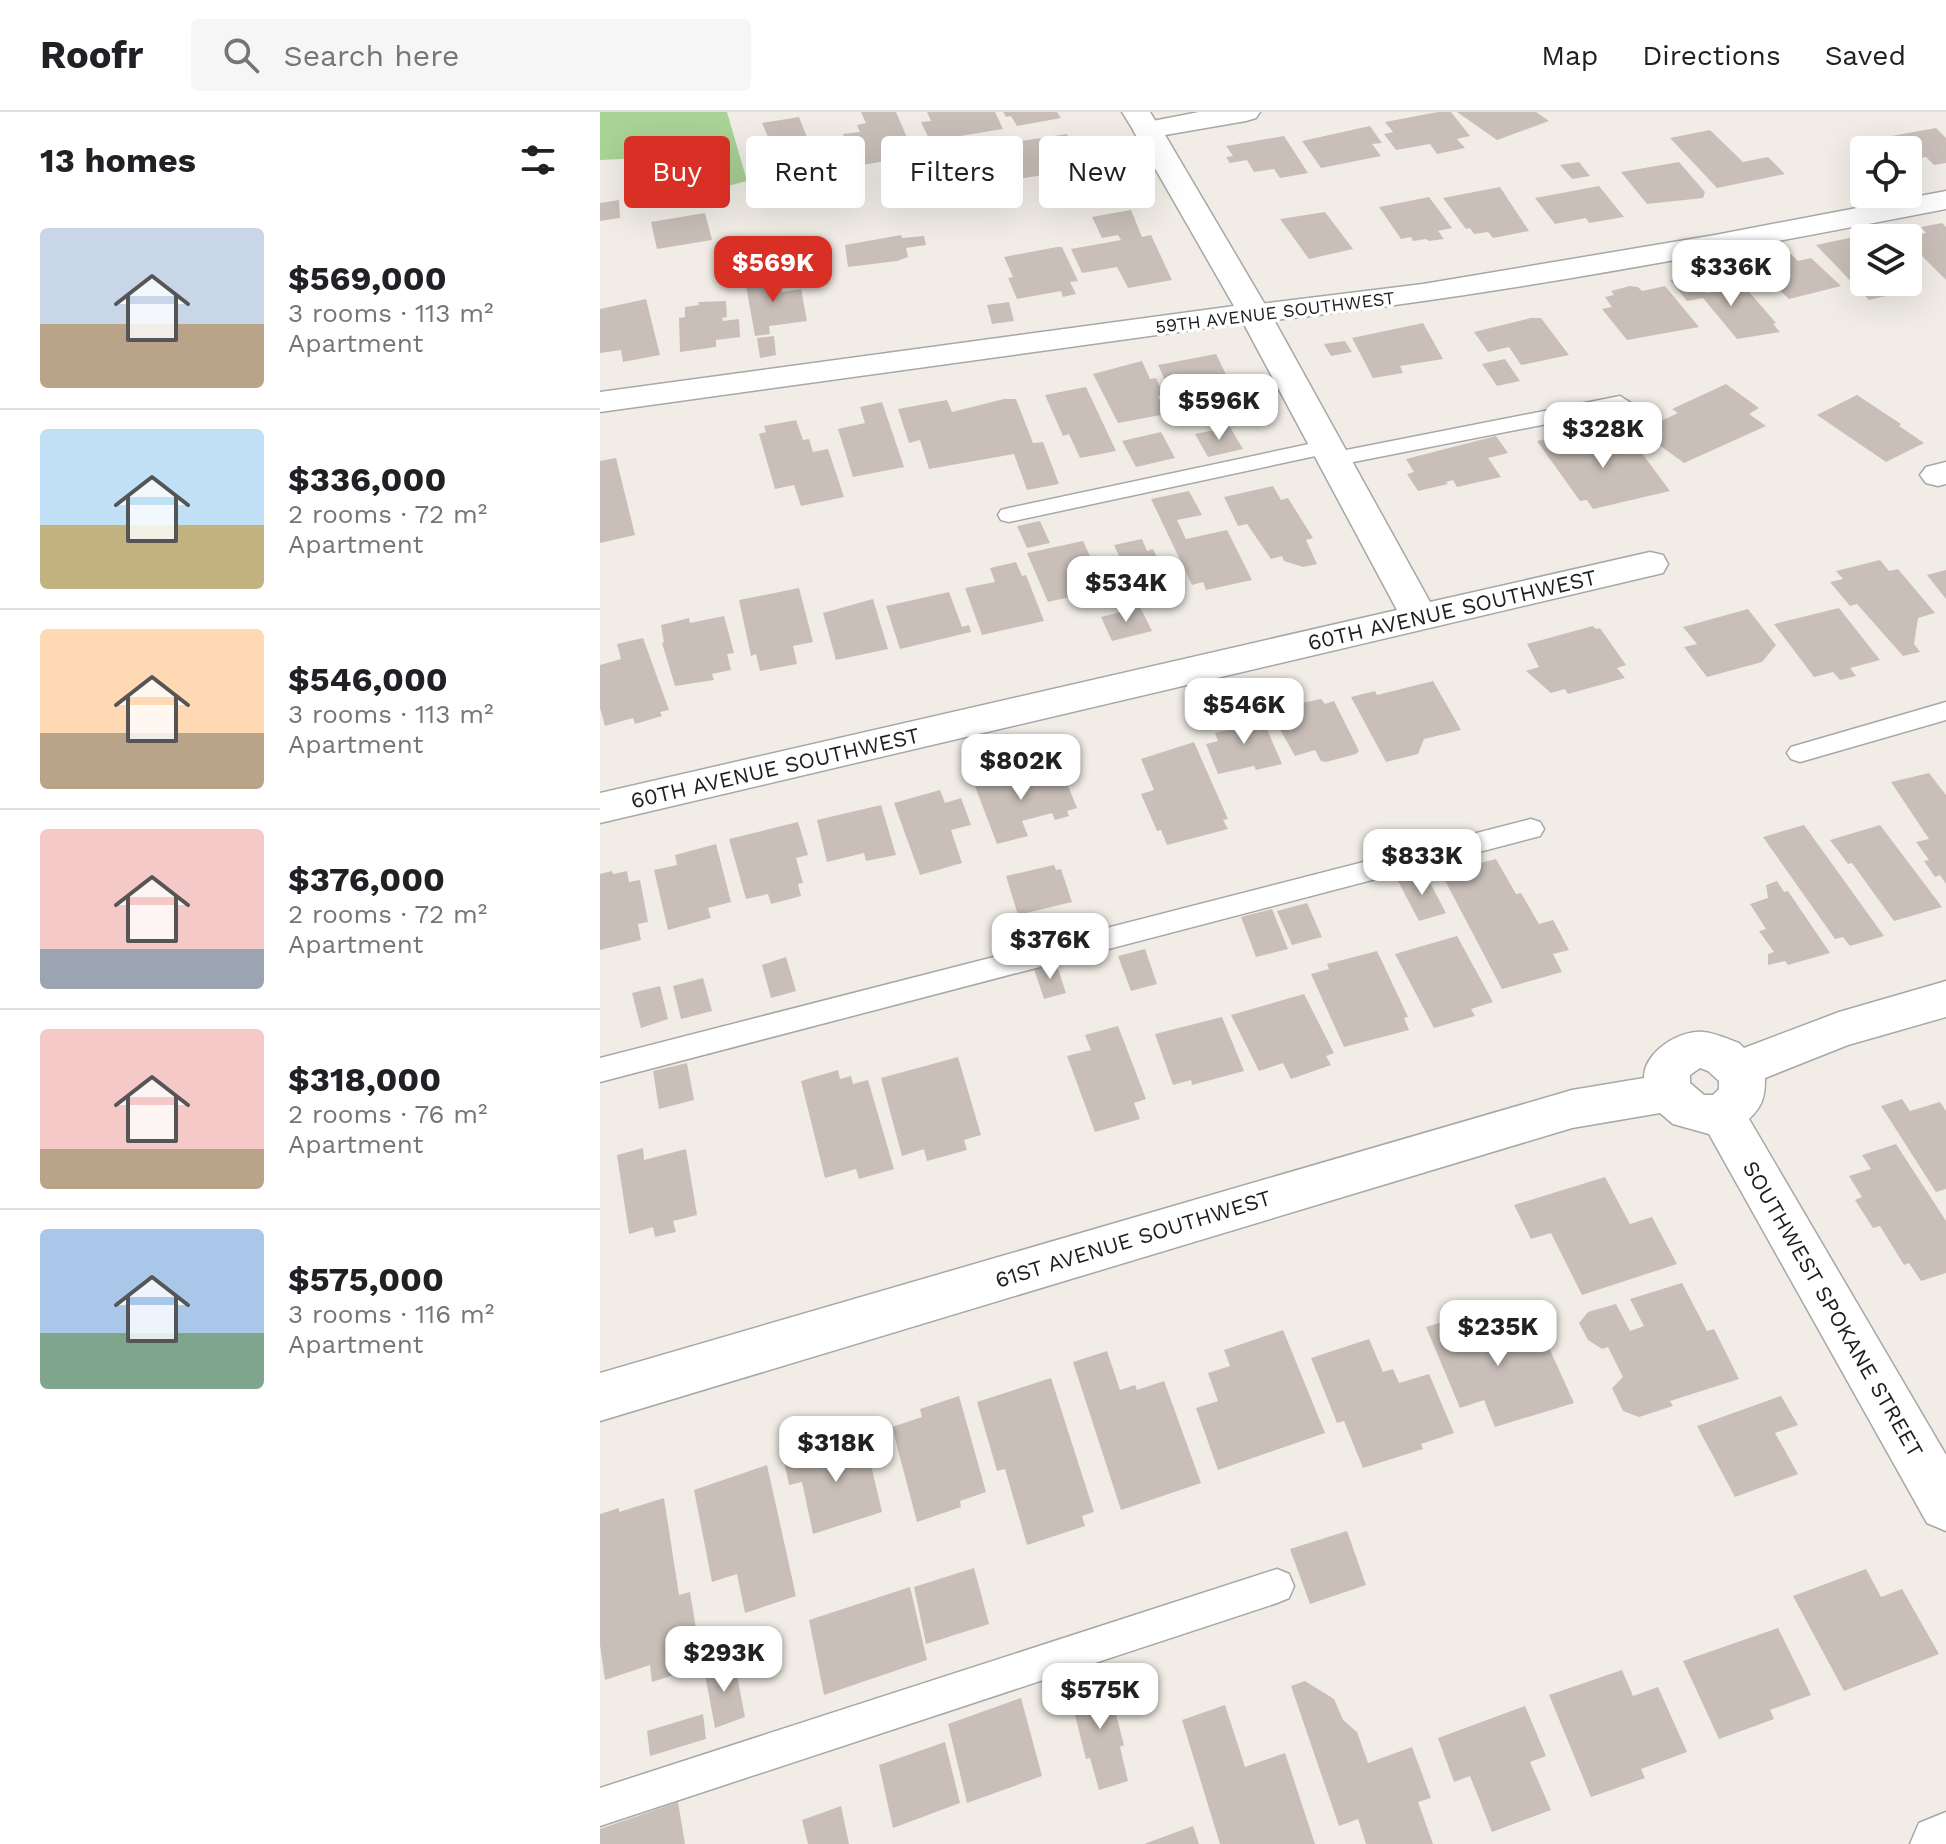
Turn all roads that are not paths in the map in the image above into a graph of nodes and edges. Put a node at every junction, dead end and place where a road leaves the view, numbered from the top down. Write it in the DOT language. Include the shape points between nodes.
graph roads {
  1 [pos="1246,112"];
  2 [pos="1141,121"];
  3 [pos="1946,200"];
  4 [pos="1254,313"];
  5 [pos="600,402"];
  6 [pos="1620,403"];
  7 [pos="1330,453"];
  8 [pos="1009,515"];
  9 [pos="1650,564"];
  10 [pos="1420,618"];
  11 [pos="1946,711"];
  12 [pos="1800,753"];
  13 [pos="600,808"];
  14 [pos="1531,829"];
  15 [pos="1946,999"];
  16 [pos="600,1070"];
  17 [pos="1730,1091"];
  18 [pos="1669,1093"];
  19 [pos="600,1397"];
  20 [pos="1946,1505"];
  21 [pos="1277,1586"];
  22 [pos="600,1807"];
  23 [pos="1946,1842"];
  24 [pos="1940,1844"];
  1 -- 2 [label="street"];
  2 -- 4 [label="street"];
  3 -- 4 [label="street, 59TH AVENUE SOUTHWEST" via="1423,294"];
  4 -- 5 [label="street, 59TH AVENUE SOUTHWEST"];
  4 -- 7 [label="street"];
  6 -- 7 [label="lane"];
  7 -- 8 [label="lane"];
  7 -- 10 [label="street"];
  9 -- 10 [label="street, 60TH AVENUE SOUTHWEST"];
  10 -- 13 [label="street, 60TH AVENUE SOUTHWEST"];
  11 -- 12 [label="lane"];
  14 -- 16 [label="lane"];
  15 -- 17 [label="street" via="1839,1030"];
  17 -- 18 [label="street" via="1699,1114"];
  17 -- 18 [label="street" via="1723,1056 1688,1052 1666,1072"];
  17 -- 20 [label="street, SOUTHWEST SPOKANE STREET"];
  18 -- 19 [label="street, 61ST AVENUE SOUTHWEST" via="1572,1109"];
  21 -- 22 [label="lane"];
  23 -- 24 [label="street"];
}
